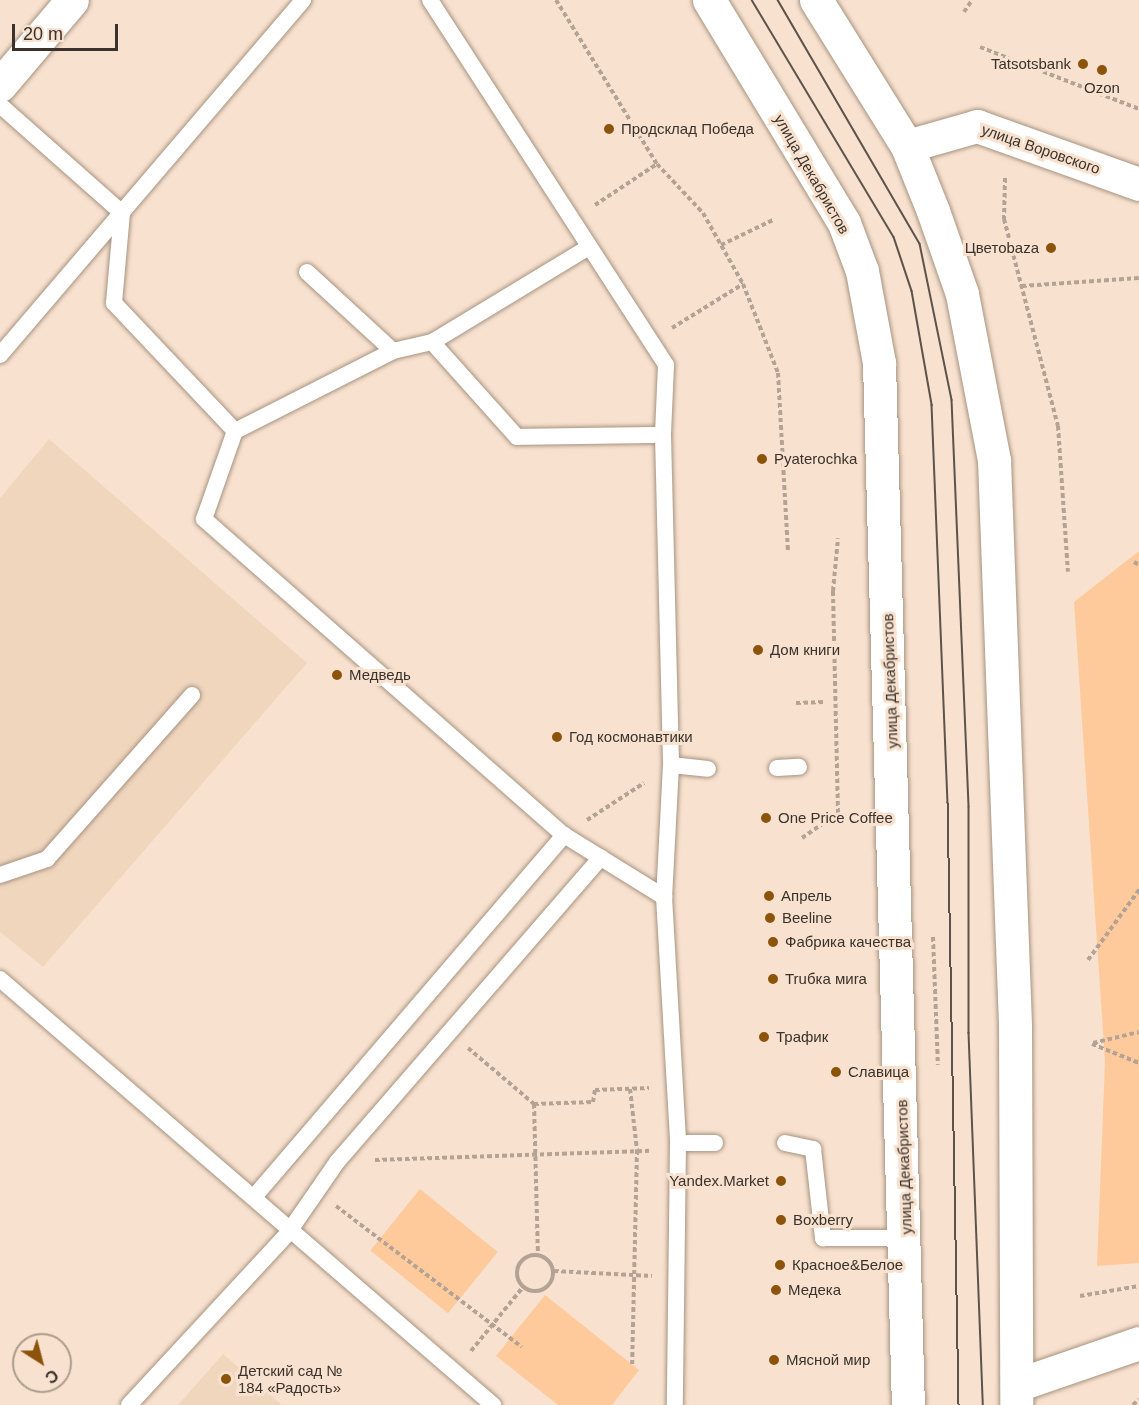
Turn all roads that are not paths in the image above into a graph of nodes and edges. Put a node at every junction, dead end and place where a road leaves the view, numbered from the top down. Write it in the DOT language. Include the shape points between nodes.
graph roads {
  1 [pos="72,0"];
  2 [pos="303,0"];
  3 [pos="430,0"];
  4 [pos="709,0"];
  5 [pos="816,0"];
  6 [pos="0,85"];
  7 [pos="0,105"];
  8 [pos="907,146"];
  9 [pos="1139,184"];
  10 [pos="122,213"];
  11 [pos="589,247"];
  12 [pos="307,272"];
  13 [pos="432,342"];
  14 [pos="393,351"];
  15 [pos="0,355"];
  16 [pos="235,430"];
  17 [pos="663,435"];
  18 [pos="192,695"];
  19 [pos="671,765"];
  20 [pos="799,767"];
  21 [pos="777,768"];
  22 [pos="708,769"];
  23 [pos="564,835"];
  24 [pos="601,857"];
  25 [pos="0,874"];
  26 [pos="664,897"];
  27 [pos="0,979"];
  28 [pos="715,1143"];
  29 [pos="784,1143"];
  30 [pos="677,1148"];
  31 [pos="254,1197"];
  32 [pos="288,1233"];
  33 [pos="906,1238"];
  34 [pos="1139,1343"];
  35 [pos="1016,1395"];
  36 [pos="129,1405"];
  37 [pos="493,1405"];
  38 [pos="675,1405"];
  39 [pos="908,1405"];
  1 -- 6 [label="main road"];
  2 -- 10 [label="lane"];
  3 -- 11 [label="lane"];
  4 -- 33 [label="main road, улица Декабристов" via="844,223 862,271 879,363"];
  5 -- 8 [label="main road"];
  7 -- 10 [label="lane"];
  8 -- 9 [label="main road, улица Воровского" via="977,126"];
  8 -- 35 [label="main road" via="962,294 994,460 1015,1025"];
  10 -- 15 [label="lane"];
  10 -- 16 [label="lane" via="114,303"];
  11 -- 13 [label="lane"];
  11 -- 17 [label="lane" via="666,365"];
  12 -- 14 [label="lane"];
  13 -- 14 [label="lane"];
  13 -- 17 [label="lane" via="517,437"];
  14 -- 16 [label="lane"];
  16 -- 23 [label="lane" via="204,519"];
  17 -- 19 [label="lane"];
  18 -- 25 [label="lane" via="47,859"];
  19 -- 22 [label="lane"];
  19 -- 26 [label="lane"];
  20 -- 21 [label="lane"];
  23 -- 24 [label="lane"];
  23 -- 31 [label="lane"];
  24 -- 26 [label="lane"];
  24 -- 32 [label="lane" via="337,1162"];
  26 -- 30 [label="lane"];
  27 -- 31 [label="lane"];
  28 -- 30 [label="lane"];
  29 -- 33 [label="lane" via="813,1149 823,1238"];
  30 -- 38 [label="lane"];
  31 -- 32 [label="lane"];
  32 -- 36 [label="lane"];
  32 -- 37 [label="lane"];
  33 -- 39 [label="main road, улица Декабристов"];
  34 -- 35 [label="main road"];
}
